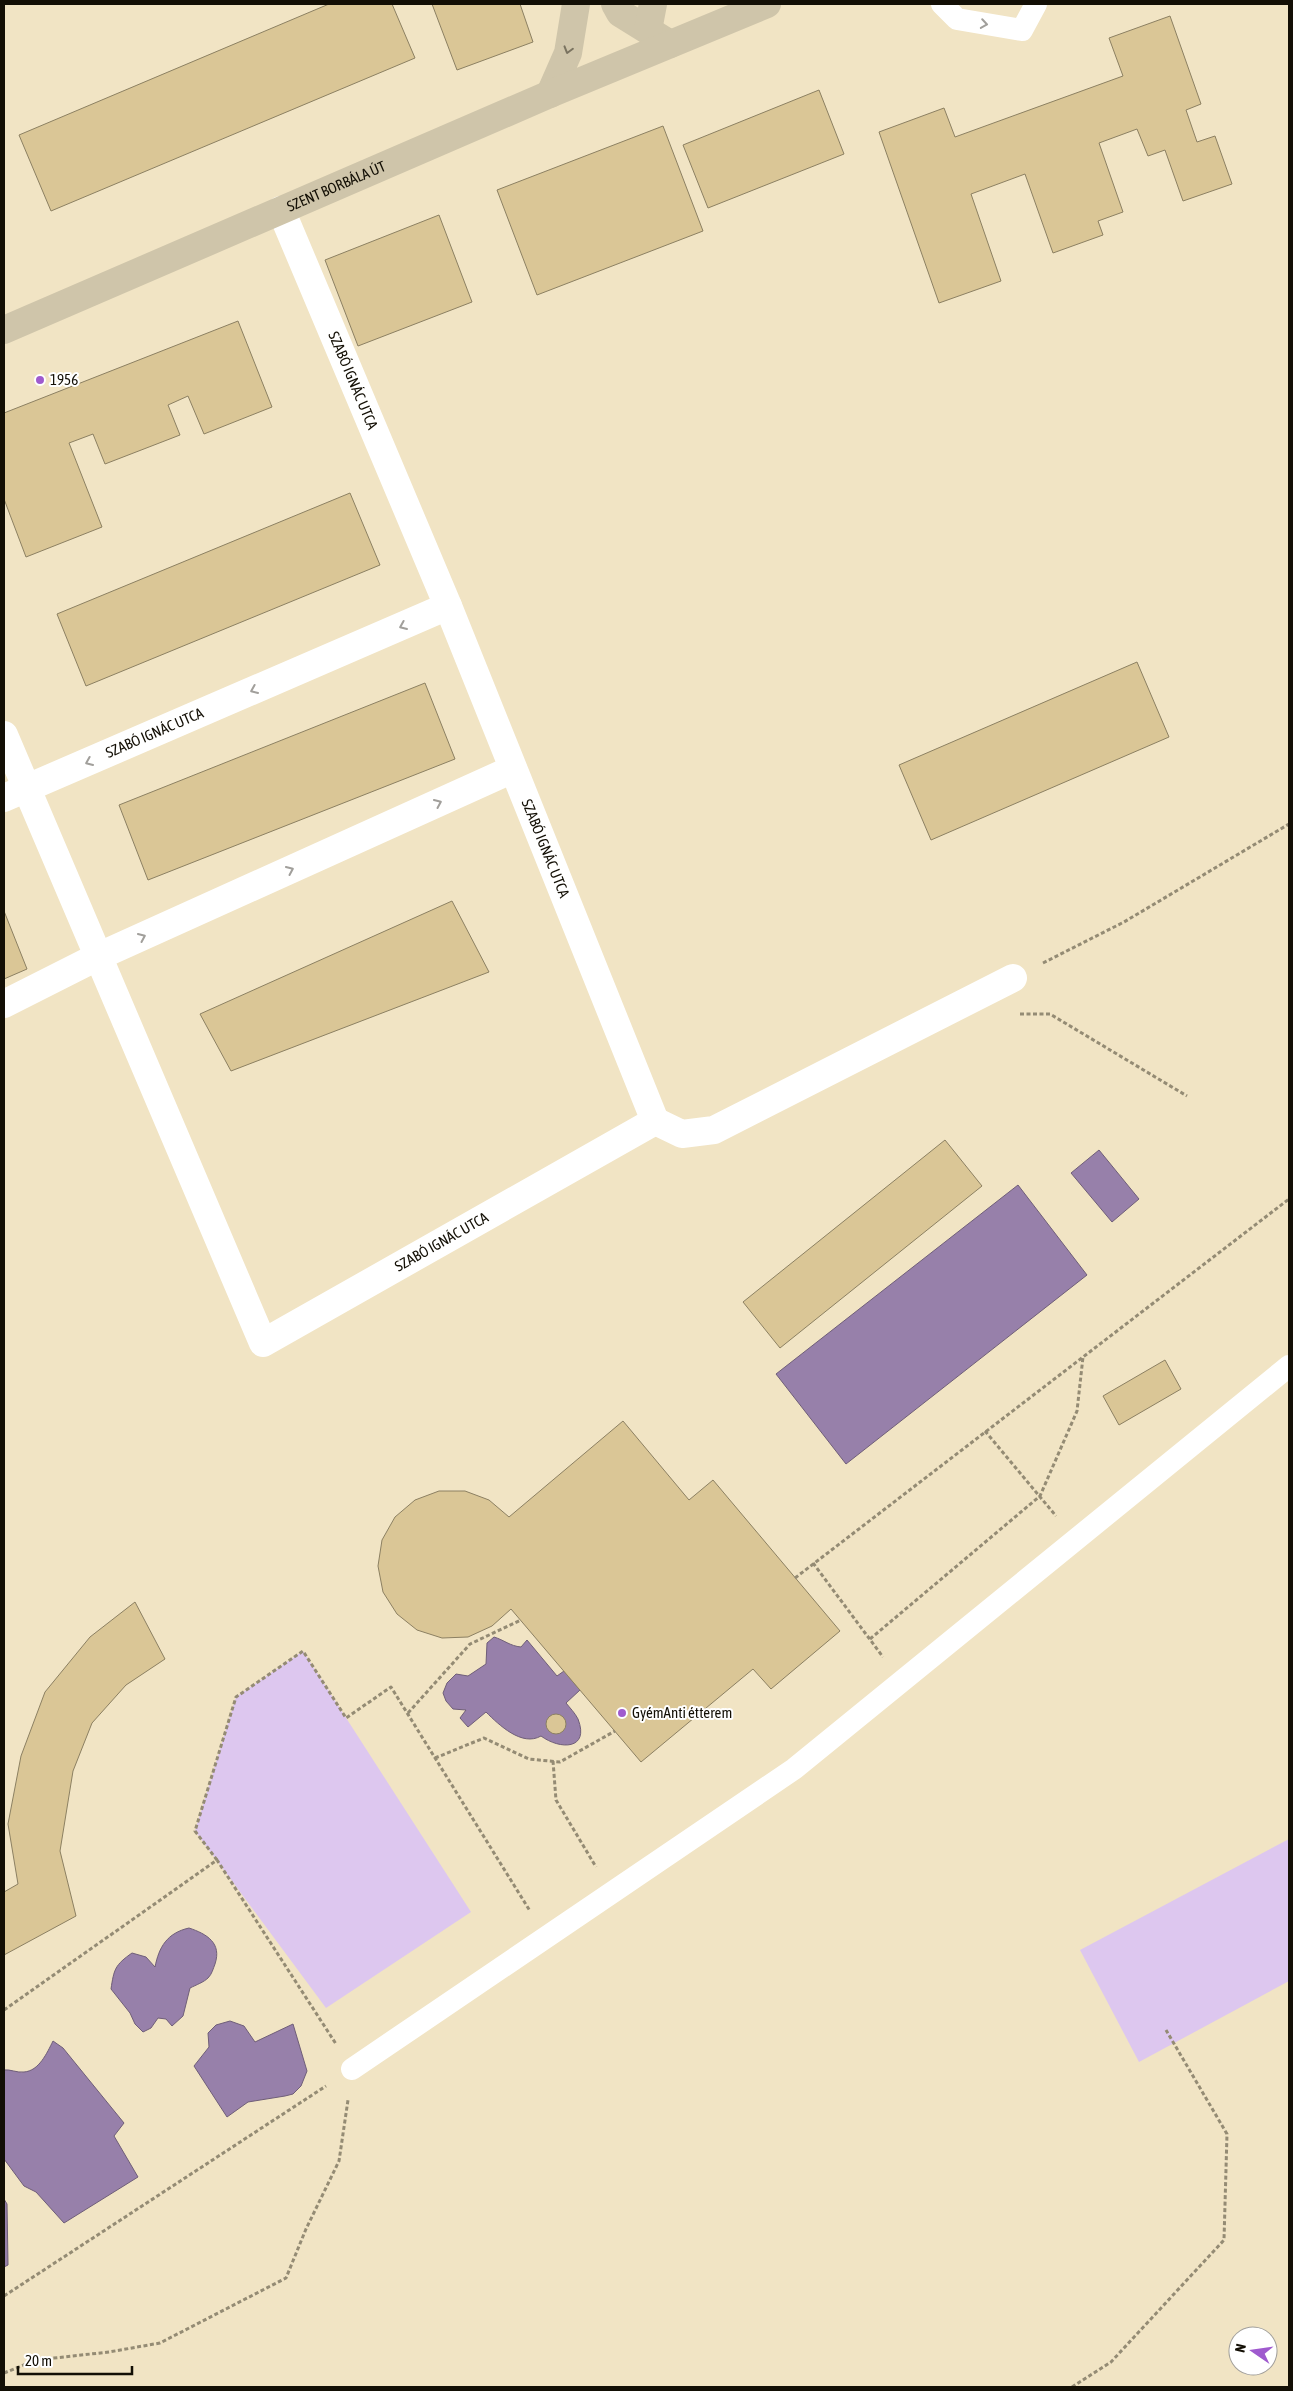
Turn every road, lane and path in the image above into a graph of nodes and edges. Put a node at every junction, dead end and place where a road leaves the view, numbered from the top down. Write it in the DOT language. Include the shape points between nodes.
graph roads {
  1 [pos="576,4"];
  2 [pos="615,4"];
  3 [pos="653,4"];
  4 [pos="767,4"];
  5 [pos="942,4"];
  6 [pos="1036,4"];
  7 [pos="654,43"];
  8 [pos="550,94"];
  9 [pos="281,210"];
  10 [pos="4,330"];
  11 [pos="448,606"];
  12 [pos="4,735"];
  13 [pos="513,769"];
  14 [pos="15,794"];
  15 [pos="1289,824"];
  16 [pos="97,957"];
  17 [pos="1013,978"];
  18 [pos="4,1004"];
  19 [pos="1011,1014"];
  20 [pos="1186,1096"];
  21 [pos="655,1121"];
  22 [pos="1289,1199"];
  23 [pos="1083,1356"];
  24 [pos="1289,1366"];
  25 [pos="985,1431"];
  26 [pos="1040,1496"];
  27 [pos="1075,1540"];
  28 [pos="813,1563"];
  29 [pos="795,1578"];
  30 [pos="521,1620"];
  31 [pos="870,1639"];
  32 [pos="902,1681"];
  33 [pos="408,1713"];
  34 [pos="615,1731"];
  35 [pos="435,1758"];
  36 [pos="553,1761"];
  37 [pos="217,1860"];
  38 [pos="612,1892"];
  39 [pos="546,1937"];
  40 [pos="4,2010"];
  41 [pos="1166,2030"];
  42 [pos="352,2069"];
  43 [pos="4,2296"];
  44 [pos="4,2373"];
  45 [pos="1072,2387"];
  1 -- 8 [label="street, one-way" via="568,53"];
  2 -- 7 [label="street" via="620,13"];
  3 -- 7 [label="street"];
  4 -- 7 [label="street, SZENT BORBÁLA ÚT"];
  5 -- 6 [label="lane, one-way" via="957,19 1022,30"];
  7 -- 8 [label="street, SZENT BORBÁLA ÚT"];
  8 -- 9 [label="street, SZENT BORBÁLA ÚT"];
  9 -- 10 [label="street, SZENT BORBÁLA ÚT"];
  9 -- 11 [label="street, SZABÓ IGNÁC UTCA"];
  11 -- 13 [label="street, SZABÓ IGNÁC UTCA"];
  11 -- 14 [label="street, SZABÓ IGNÁC UTCA, one-way"];
  12 -- 14 [label="street, SZABÓ IGNÁC UTCA"];
  16 -- 13 [label="street, one-way"];
  13 -- 21 [label="street, SZABÓ IGNÁC UTCA"];
  14 -- 16 [label="street, SZABÓ IGNÁC UTCA"];
  15 -- 17 [label="path" via="1124,922"];
  16 -- 18 [label="street"];
  16 -- 21 [label="street, SZABÓ IGNÁC UTCA" via="263,1343"];
  17 -- 21 [label="street" via="714,1130 682,1134"];
  19 -- 20 [label="path" via="1050,1014"];
  22 -- 23 [label="path"];
  23 -- 25 [label="path"];
  23 -- 26 [label="path" via="1078,1411"];
  24 -- 27 [label="lane"];
  25 -- 26 [label="path"];
  25 -- 28 [label="path"];
  26 -- 27 [label="path"];
  26 -- 31 [label="path"];
  27 -- 32 [label="lane"];
  28 -- 29 [label="path"];
  28 -- 31 [label="path"];
  30 -- 33 [label="path" via="470,1644"];
  31 -- 32 [label="path"];
  32 -- 38 [label="lane" via="794,1769"];
  33 -- 35 [label="path"];
  33 -- 37 [label="path" via="391,1686 346,1718 303,1651 236,1697 195,1831"];
  34 -- 36 [label="path" via="560,1762"];
  35 -- 36 [label="path" via="484,1738 529,1759"];
  35 -- 39 [label="path"];
  36 -- 38 [label="path" via="556,1800"];
  37 -- 40 [label="path"];
  37 -- 42 [label="path"];
  38 -- 39 [label="lane"];
  39 -- 42 [label="lane"];
  41 -- 45 [label="path" via="1227,2134 1224,2240 1111,2362"];
  42 -- 43 [label="path"];
  42 -- 44 [label="path" via="339,2162 286,2278 160,2343 36,2360"];
}
